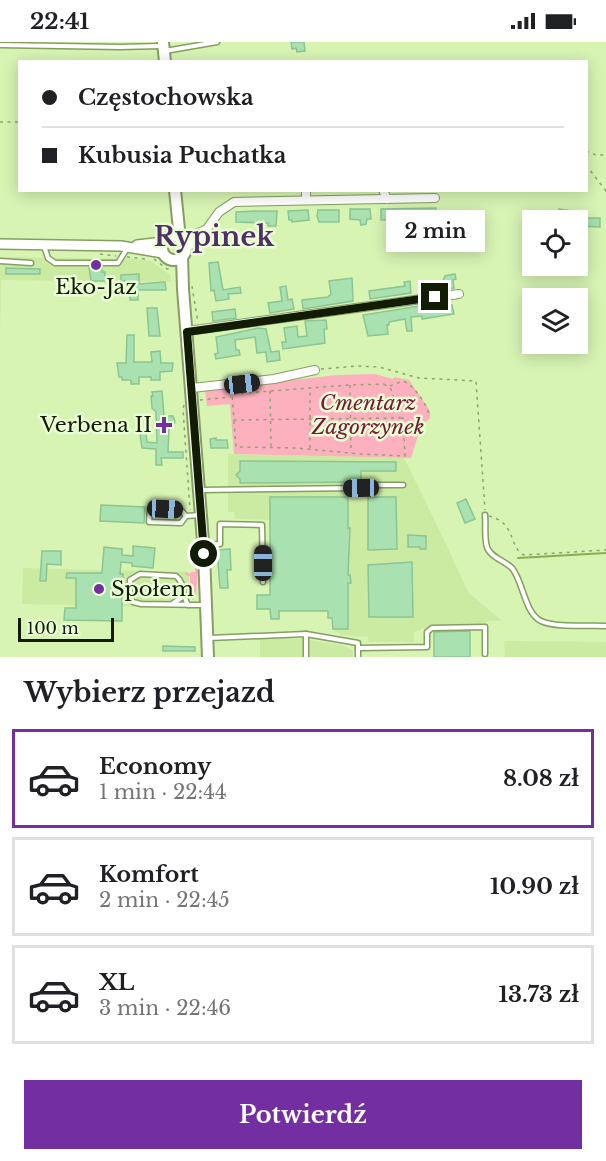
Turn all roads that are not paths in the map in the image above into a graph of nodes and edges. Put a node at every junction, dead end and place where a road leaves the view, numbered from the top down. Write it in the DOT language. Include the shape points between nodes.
graph roads {
  1 [pos="217,42"];
  2 [pos="0,45"];
  3 [pos="164,50"];
  4 [pos="306,192"];
  5 [pos="384,192"];
  6 [pos="175,196"];
  7 [pos="435,198"];
  8 [pos="387,199"];
  9 [pos="306,200"];
  10 [pos="0,244"];
  11 [pos="44,245"];
  12 [pos="129,246"];
  13 [pos="182,246"];
  14 [pos="166,248"];
  15 [pos="0,261"];
  16 [pos="31,263"];
  17 [pos="183,289"];
  18 [pos="459,294"];
  19 [pos="187,332"];
  20 [pos="315,370"];
  21 [pos="192,388"];
  22 [pos="403,485"];
  23 [pos="200,490"];
  24 [pos="201,515"];
  25 [pos="485,515"];
  26 [pos="186,516"];
  27 [pos="204,545"];
  28 [pos="263,582"];
  29 [pos="184,596"];
  30 [pos="171,604"];
  31 [pos="188,605"];
  32 [pos="207,605"];
  33 [pos="606,626"];
  34 [pos="306,634"];
  35 [pos="208,638"];
  36 [pos="358,648"];
  37 [pos="485,654"];
  38 [pos="208,657"];
  39 [pos="306,657"];
  40 [pos="358,657"];
  1 -- 3 [label="lane"];
  2 -- 3 [label="lane"];
  4 -- 9 [label="street"];
  5 -- 8 [label="street"];
  6 -- 13 [label="main road"];
  6 -- 14 [label="main road"];
  7 -- 8 [label="street"];
  8 -- 9 [label="street"];
  9 -- 13 [label="street" via="231,203 219,212 199,240"];
  10 -- 11 [label="street"];
  11 -- 12 [label="street"];
  11 -- 12 [label="lane" via="48,258 55,263 118,263"];
  12 -- 14 [label="street"];
  13 -- 14 [label="main road" via="175,237"];
  13 -- 14 [label="main road" via="176,260"];
  13 -- 17 [label="main road"];
  14 -- 17 [label="main road"];
  15 -- 16 [label="lane"];
  17 -- 19 [label="main road"];
  18 -- 19 [label="street"];
  19 -- 21 [label="main road"];
  20 -- 21 [label="street"];
  21 -- 23 [label="main road"];
  22 -- 23 [label="lane"];
  23 -- 24 [label="main road"];
  24 -- 26 [label="lane"];
  24 -- 27 [label="main road"];
  25 -- 33 [label="lane" via="487,547 512,568 537,619"];
  26 -- 26 [label="lane" via="181,524 149,522 150,508 181,510"];
  27 -- 28 [label="lane" via="220,544 220,524 262,525"];
  27 -- 32 [label="main road"];
  29 -- 30 [label="lane"];
  29 -- 30 [label="lane" via="181,580 176,576 140,574 130,579 133,602"];
  29 -- 31 [label="lane"];
  30 -- 31 [label="lane"];
  31 -- 32 [label="lane"];
  32 -- 35 [label="main road"];
  34 -- 35 [label="lane"];
  34 -- 36 [label="lane" via="358,643"];
  34 -- 39 [label="lane"];
  35 -- 38 [label="main road"];
  36 -- 37 [label="lane" via="427,647 427,632 432,628 485,627"];
  36 -- 40 [label="lane"];
}
